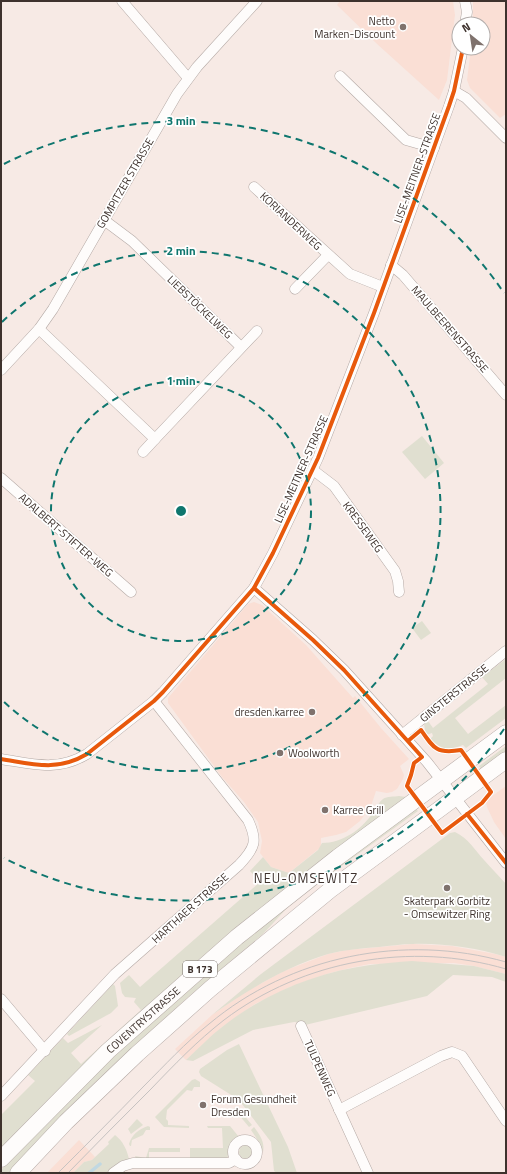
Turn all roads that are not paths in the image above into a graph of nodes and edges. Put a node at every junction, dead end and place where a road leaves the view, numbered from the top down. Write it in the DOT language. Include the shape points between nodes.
graph roads {
  1 [pos="122,1"];
  2 [pos="257,1"];
  3 [pos="465,1"];
  4 [pos="466,16"];
  5 [pos="461,56"];
  6 [pos="340,76"];
  7 [pos="188,78"];
  8 [pos="454,91"];
  9 [pos="506,138"];
  10 [pos="434,148"];
  11 [pos="254,187"];
  12 [pos="104,220"];
  13 [pos="328,255"];
  14 [pos="391,265"];
  15 [pos="383,287"];
  16 [pos="295,289"];
  17 [pos="39,329"];
  18 [pos="257,331"];
  19 [pos="241,347"];
  20 [pos="1,370"];
  21 [pos="506,395"];
  22 [pos="155,439"];
  23 [pos="143,452"];
  24 [pos="313,470"];
  25 [pos="1,478"];
  26 [pos="254,588"];
  27 [pos="131,592"];
  28 [pos="399,592"];
  29 [pos="506,652"];
  30 [pos="154,701"];
  31 [pos="506,733"];
  32 [pos="402,735"];
  33 [pos="1,759"];
  34 [pos="506,760"];
  35 [pos="442,781"];
  36 [pos="455,798"];
  37 [pos="506,863"];
  38 [pos="1,999"];
  39 [pos="301,1026"];
  40 [pos="45,1051"];
  41 [pos="1,1096"];
  42 [pos="339,1110"];
  43 [pos="506,1121"];
  44 [pos="1,1159"];
  45 [pos="236,1159"];
  46 [pos="18,1173"];
  47 [pos="113,1173"];
  48 [pos="368,1173"];
  1 -- 7 [label="street"];
  2 -- 7 [label="street, GOMPITZER STRASSE"];
  3 -- 4 [label="street"];
  5 -- 8 [label="street, LISE-MEITNER-STRASSE"];
  6 -- 10 [label="street, LISE-MEITNER-STRASSE" via="406,140"];
  7 -- 12 [label="street, GOMPITZER STRASSE"];
  8 -- 9 [label="street" via="466,98"];
  8 -- 10 [label="street, LISE-MEITNER-STRASSE"];
  10 -- 14 [label="street, LISE-MEITNER-STRASSE"];
  11 -- 13 [label="street, KORIANDERWEG"];
  12 -- 17 [label="street, GOMPITZER STRASSE"];
  12 -- 19 [label="street, LIEBSTÖCKELWEG" via="132,241"];
  13 -- 15 [label="street, KORIANDERWEG" via="350,274"];
  13 -- 16 [label="street, KORIANDERWEG"];
  14 -- 15 [label="street, LISE-MEITNER-STRASSE"];
  14 -- 21 [label="street, MAULBEERENSTRASSE" via="403,275"];
  15 -- 24 [label="street, LISE-MEITNER-STRASSE"];
  17 -- 20 [label="street, GOMPITZER STRASSE"];
  17 -- 22 [label="street"];
  18 -- 19 [label="street, LIEBSTÖCKELWEG"];
  19 -- 22 [label="street, LIEBSTÖCKELWEG"];
  22 -- 23 [label="street, LIEBSTÖCKELWEG"];
  24 -- 26 [label="street, LISE-MEITNER-STRASSE"];
  24 -- 28 [label="street, KRESSEWEG" via="334,486 395,571"];
  25 -- 27 [label="street, ADALBERT-STIFTER-WEG"];
  26 -- 30 [label="street, LISE-MEITNER-STRASSE"];
  26 -- 32 [label="street" via="344,670"];
  29 -- 32 [label="street, GINSTERSTRASSE"];
  30 -- 33 [label="street, LISE-MEITNER-STRASSE" via="76,761 50,766"];
  30 -- 40 [label="street, HARTHAER STRASSE" via="248,820 254,833 254,845 239,865 116,974"];
  31 -- 35 [label="main road, COVENTRYSTRASSE / B 173"];
  32 -- 35 [label="street"];
  34 -- 36 [label="main road, COVENTRYSTRASSE / B 173"];
  35 -- 36 [label="street"];
  35 -- 44 [label="main road, COVENTRYSTRASSE / B 173" via="338,857 237,937 108,1051"];
  36 -- 37 [label="street"];
  36 -- 46 [label="main road, COVENTRYSTRASSE / B 173" via="330,890 210,989 137,1054"];
  38 -- 40 [label="street"];
  39 -- 42 [label="street, TULPENWEG"];
  40 -- 41 [label="street, HARTHAER STRASSE"];
  42 -- 43 [label="street, TULPENWEG" via="452,1052 462,1056"];
  42 -- 48 [label="street, TULPENWEG"];
  45 -- 47 [label="street" via="229,1163 133,1163"];
}
